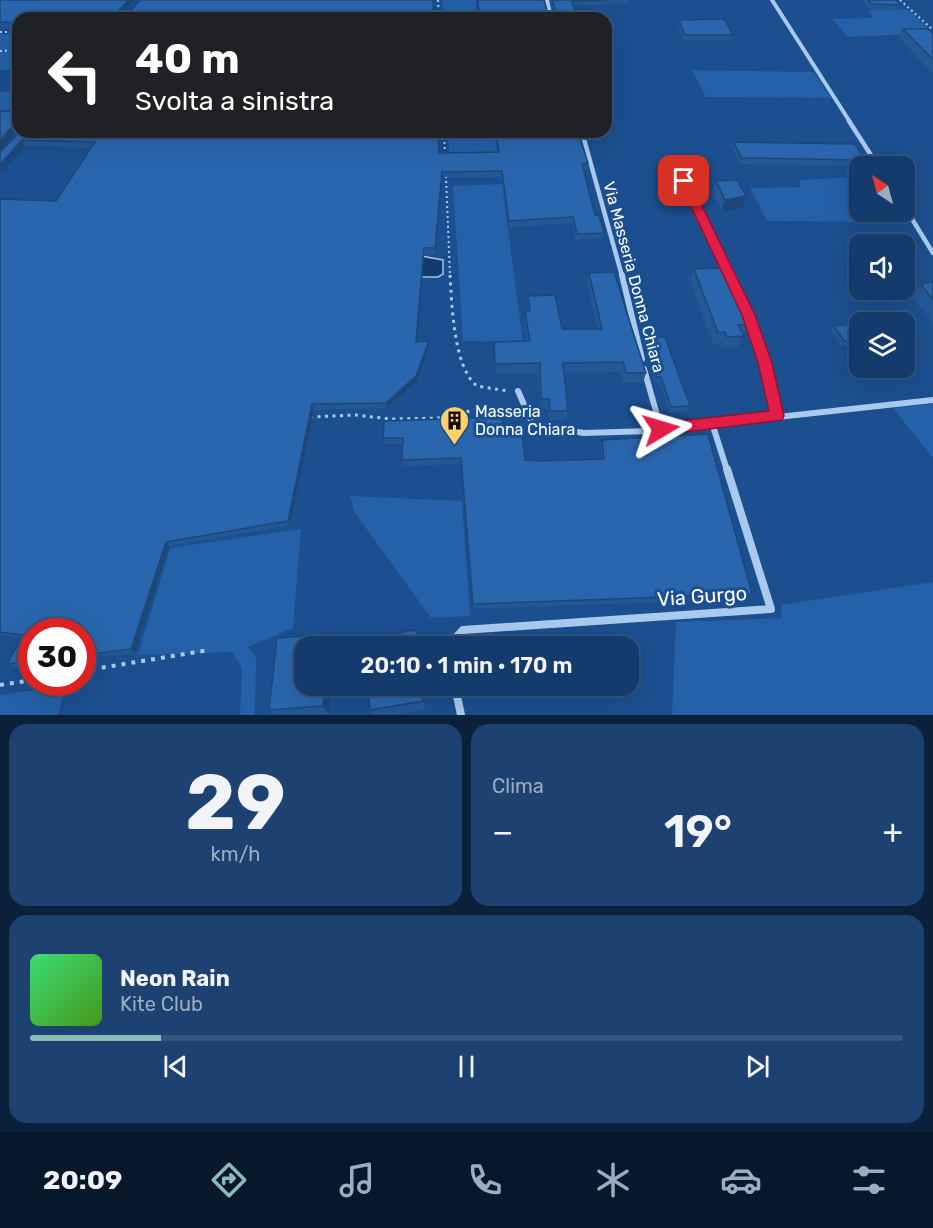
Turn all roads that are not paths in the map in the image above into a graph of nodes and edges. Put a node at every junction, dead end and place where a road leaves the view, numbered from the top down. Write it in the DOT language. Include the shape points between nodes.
graph roads {
  1 [pos="772,0"];
  2 [pos="584,138"];
  3 [pos="872,156"];
  4 [pos="684,181"];
  5 [pos="914,222"];
  6 [pos="933,253"];
  7 [pos="518,391"];
  8 [pos="933,400"];
  9 [pos="777,416"];
  10 [pos="712,423"];
  11 [pos="661,429"];
  12 [pos="457,636"];
  13 [pos="457,696"];
  14 [pos="461,715"];
  1 -- 3 [label="street"];
  2 -- 11 [label="street, Via Masseria Donna Chiara"];
  4 -- 9 [label="lane" via="749,315"];
  5 -- 6 [label="street"];
  7 -- 11 [label="street" via="532,425 584,433"];
  8 -- 9 [label="street"];
  9 -- 10 [label="street"];
  10 -- 11 [label="street"];
  10 -- 12 [label="street, Via Gurgo" via="771,609 463,630"];
  13 -- 14 [label="street"];
}
